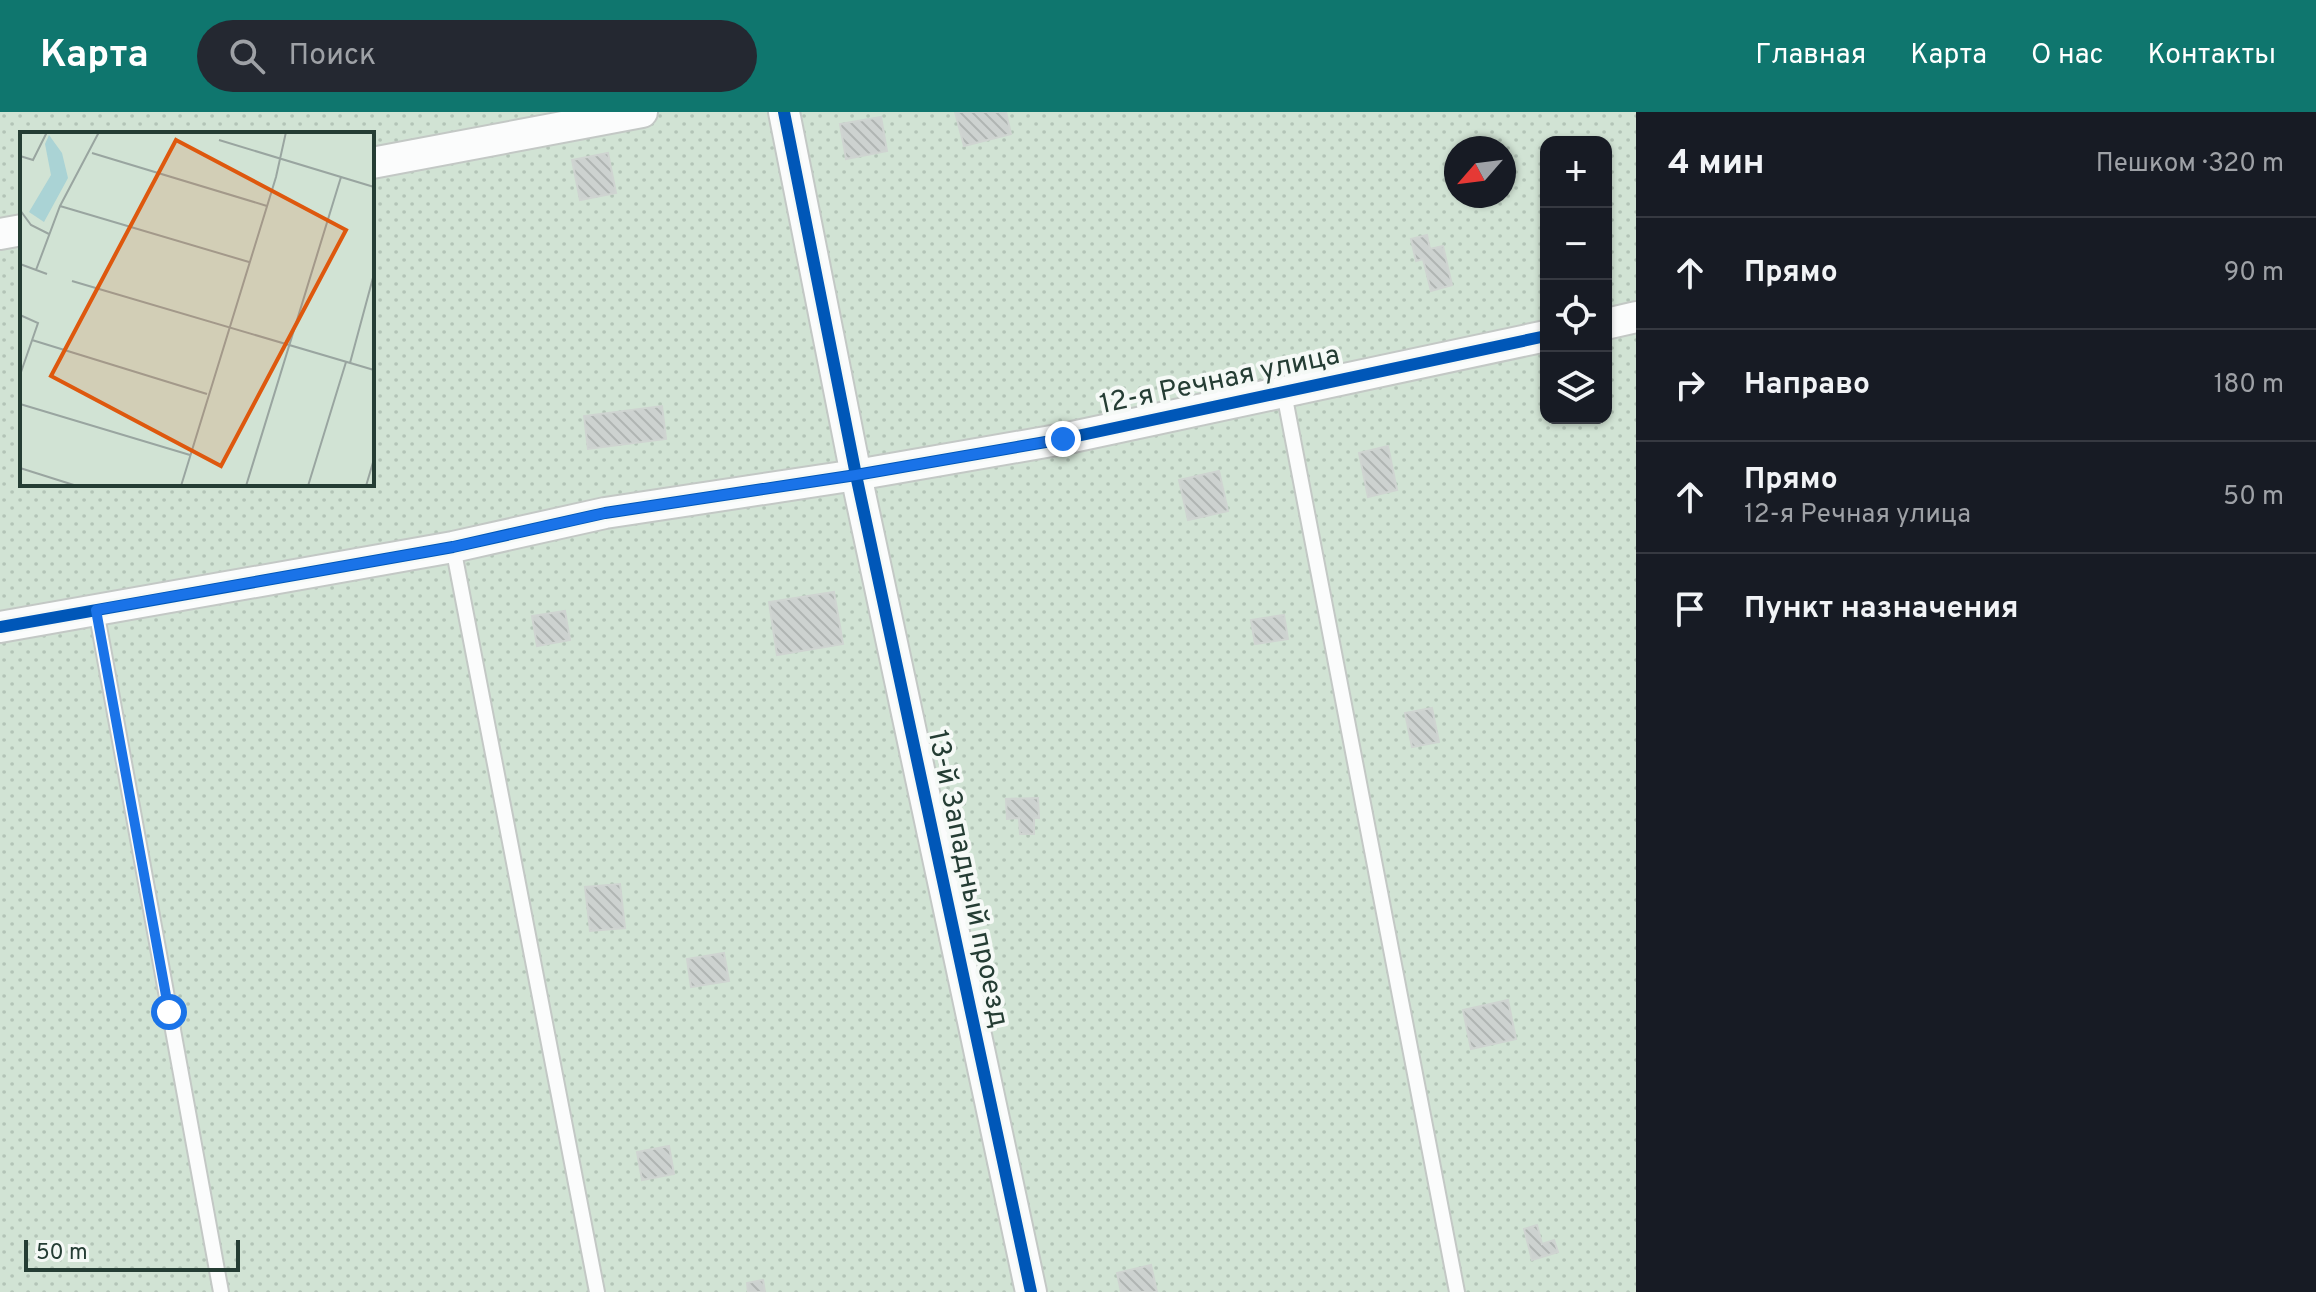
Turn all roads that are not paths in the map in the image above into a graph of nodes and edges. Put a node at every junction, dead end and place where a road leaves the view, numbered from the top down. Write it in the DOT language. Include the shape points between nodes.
graph roads {
  1 [pos="642,112"];
  2 [pos="784,112"];
  3 [pos="374,163"];
  4 [pos="20,230"];
  5 [pos="0,234"];
  6 [pos="1636,317"];
  7 [pos="1612,323"];
  8 [pos="1540,337"];
  9 [pos="1284,393"];
  10 [pos="856,475"];
  11 [pos="453,547"];
  12 [pos="96,610"];
  13 [pos="0,627"];
  14 [pos="221,1292"];
  15 [pos="597,1292"];
  16 [pos="1031,1292"];
  17 [pos="1457,1292"];
  1 -- 3 [label="street"];
  2 -- 10 [label="street, 13-й Западный проезд"];
  4 -- 5 [label="street"];
  6 -- 7 [label="street"];
  8 -- 9 [label="street, 12-я Речная улица"];
  9 -- 10 [label="street, 12-я Речная улица"];
  9 -- 17 [label="lane"];
  10 -- 11 [label="street, 12-я Речная улица" via="605,513"];
  10 -- 16 [label="street, 13-й Западный проезд"];
  11 -- 12 [label="street, 12-я Речная улица"];
  11 -- 15 [label="lane"];
  12 -- 13 [label="street, 12-я Речная улица"];
  12 -- 14 [label="lane"];
}
